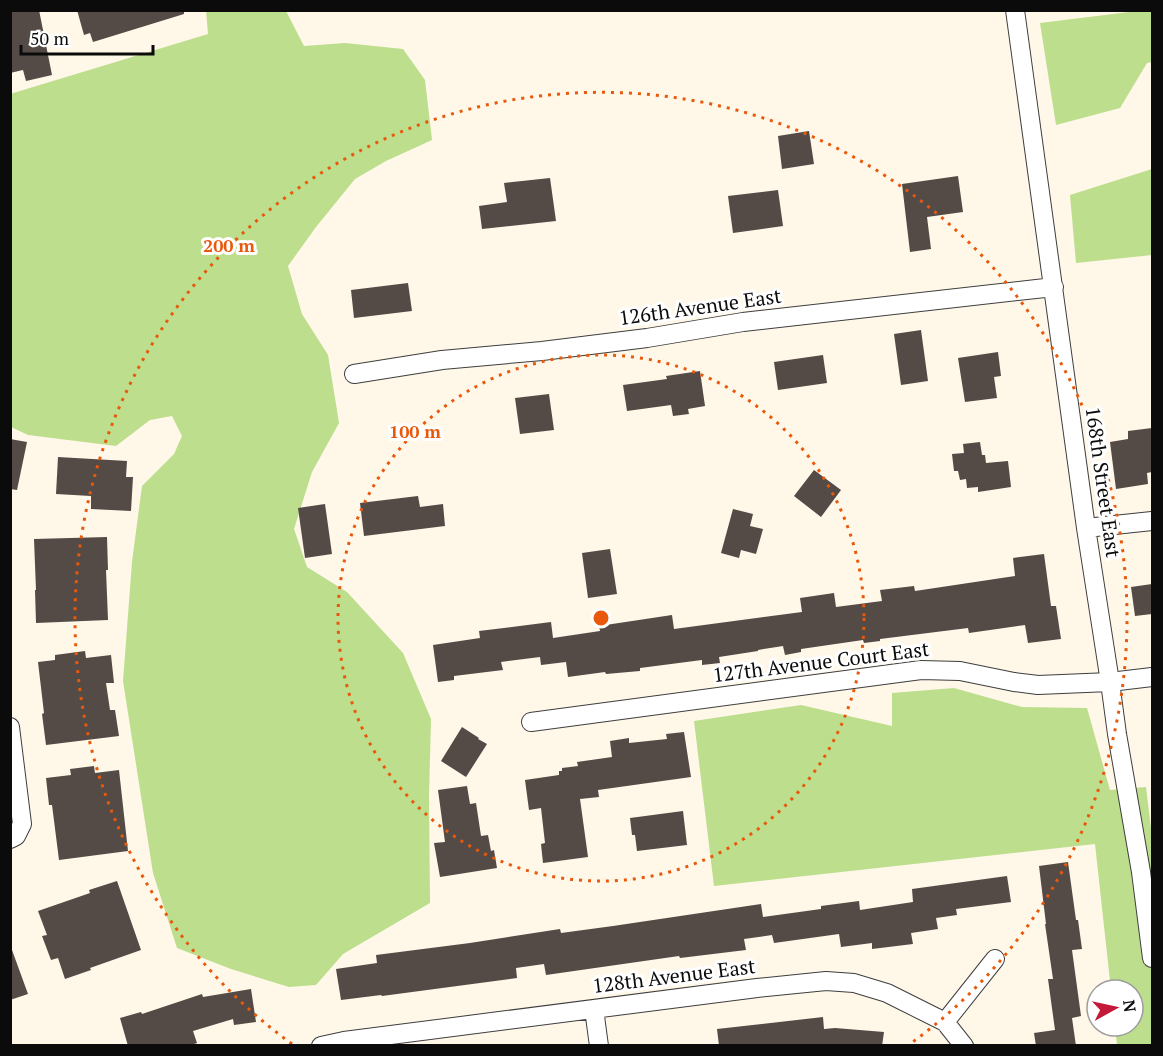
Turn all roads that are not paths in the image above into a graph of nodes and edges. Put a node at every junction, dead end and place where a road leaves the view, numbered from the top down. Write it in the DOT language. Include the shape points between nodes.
graph roads {
  1 [pos="1015,10"];
  2 [pos="1054,287"];
  3 [pos="354,374"];
  4 [pos="1152,521"];
  5 [pos="1086,528"];
  6 [pos="1152,677"];
  7 [pos="1110,682"];
  8 [pos="531,722"];
  9 [pos="10,727"];
  10 [pos="10,839"];
  11 [pos="1152,958"];
  12 [pos="994,959"];
  13 [pos="594,1010"];
  14 [pos="945,1022"];
  15 [pos="378,1041"];
  16 [pos="321,1046"];
  17 [pos="599,1046"];
  18 [pos="964,1046"];
  1 -- 2 [label="street, 168th Street East"];
  2 -- 3 [label="street, 126th Avenue East" via="743,322 647,339 442,360"];
  2 -- 5 [label="street, 168th Street East"];
  4 -- 5 [label="street"];
  5 -- 7 [label="street, 168th Street East"];
  6 -- 7 [label="street, 127th Avenue Court East"];
  7 -- 8 [label="street, 127th Avenue Court East" via="1038,685 960,671 921,670"];
  7 -- 11 [label="street, 168th Street East"];
  9 -- 10 [label="street" via="22,824"];
  12 -- 14 [label="street"];
  13 -- 14 [label="street, 128th Avenue East" via="826,981 854,983 887,993"];
  13 -- 15 [label="street, 128th Avenue East"];
  13 -- 17 [label="street"];
  14 -- 18 [label="street"];
  15 -- 16 [label="street, 128th Avenue East"];
}
